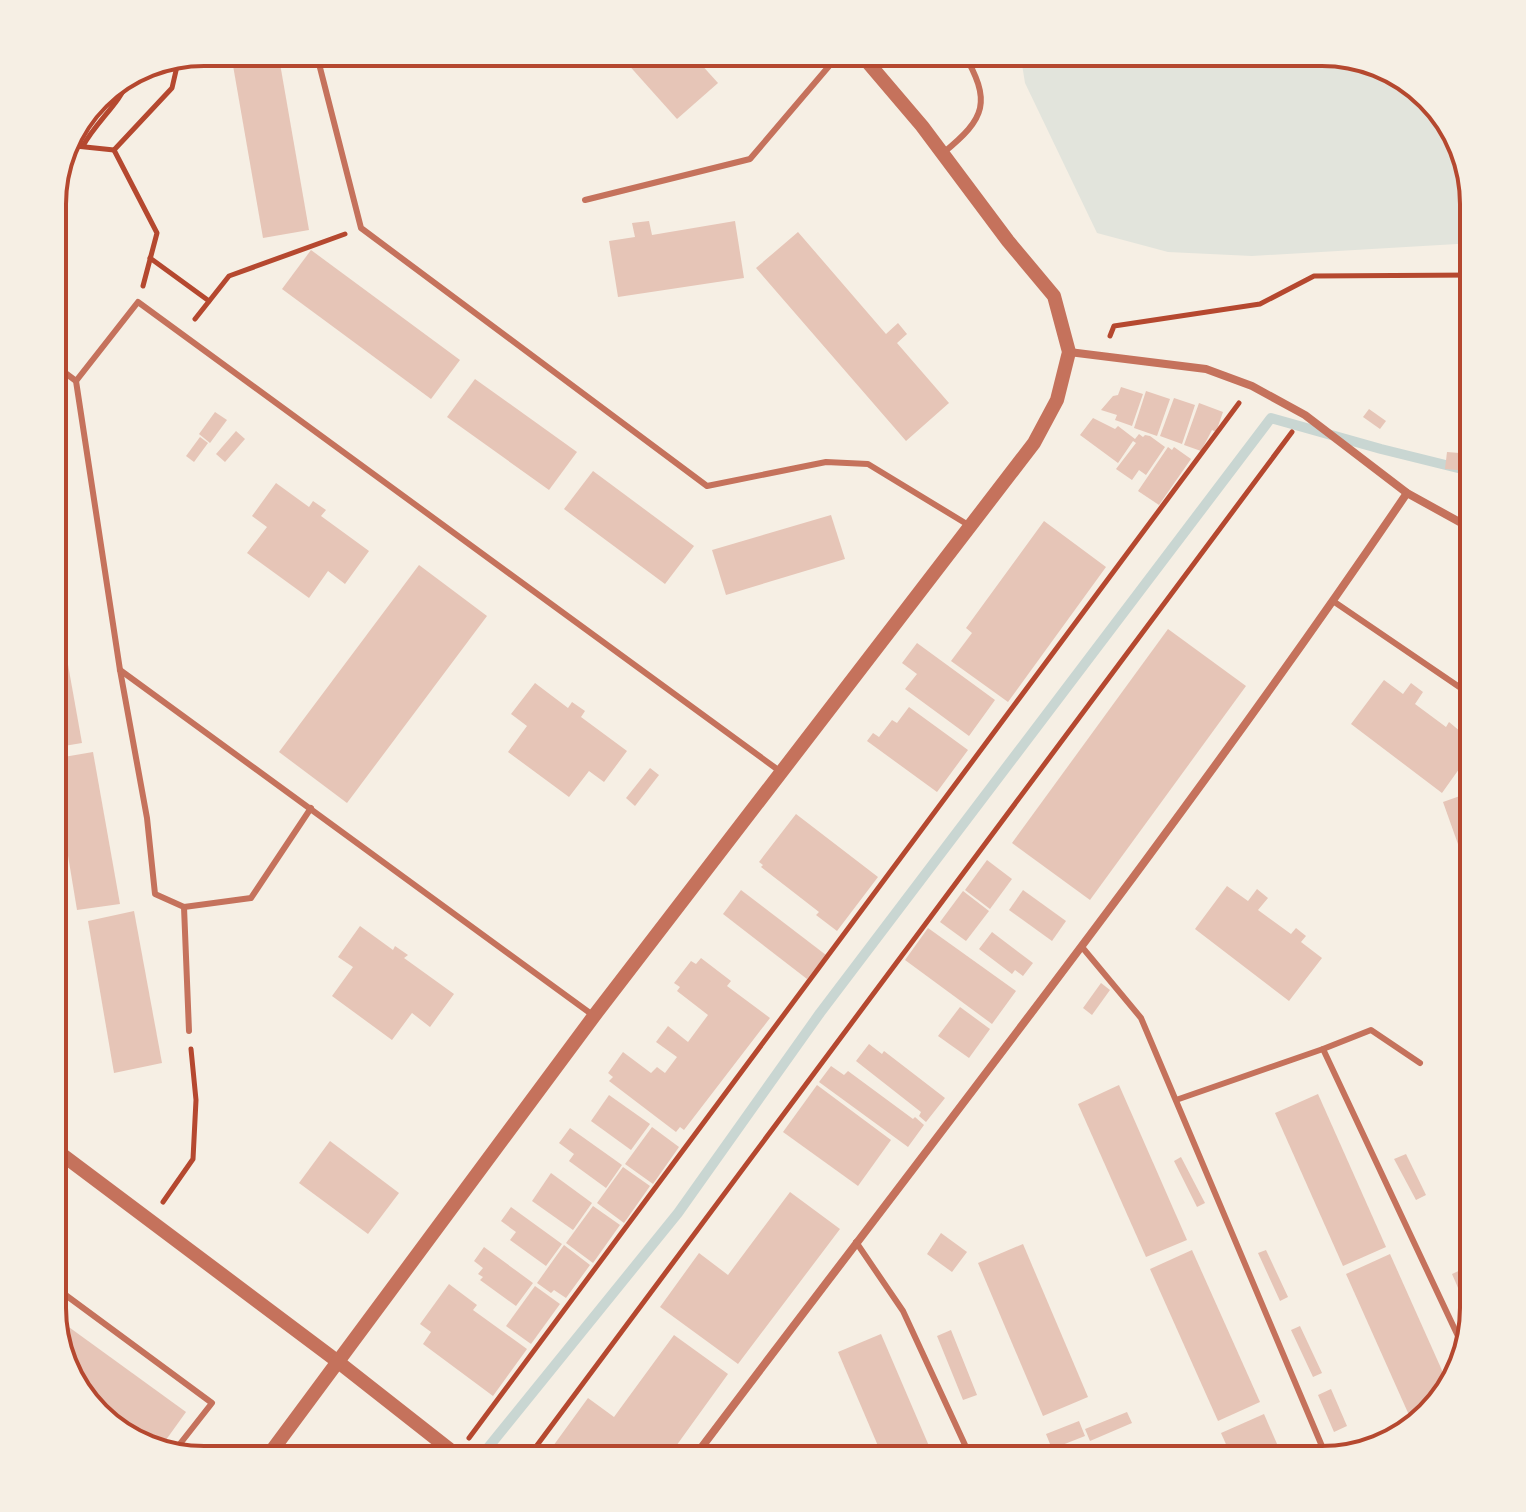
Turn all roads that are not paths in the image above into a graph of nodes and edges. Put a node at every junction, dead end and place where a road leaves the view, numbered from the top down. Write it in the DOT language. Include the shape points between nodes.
graph roads {
  1 [pos="320,66"];
  2 [pos="829,66"];
  3 [pos="871,66"];
  4 [pos="970,66"];
  5 [pos="943,153"];
  6 [pos="585,200"];
  7 [pos="1069,352"];
  8 [pos="66,374"];
  9 [pos="76,381"];
  10 [pos="1407,493"];
  11 [pos="1460,522"];
  12 [pos="970,526"];
  13 [pos="1333,601"];
  14 [pos="120,670"];
  15 [pos="1460,687"];
  16 [pos="781,772"];
  17 [pos="311,808"];
  18 [pos="184,907"];
  19 [pos="1082,947"];
  20 [pos="594,1016"];
  21 [pos="189,1031"];
  22 [pos="1323,1049"];
  23 [pos="1420,1063"];
  24 [pos="1176,1100"];
  25 [pos="66,1158"];
  26 [pos="856,1242"];
  27 [pos="66,1295"];
  28 [pos="1457,1334"];
  29 [pos="337,1361"];
  30 [pos="180,1443"];
  31 [pos="275,1446"];
  32 [pos="444,1446"];
  33 [pos="703,1446"];
  34 [pos="966,1446"];
  35 [pos="1322,1446"];
  1 -- 12 [label="lane" via="361,228 707,486 826,462 868,464"];
  2 -- 6 [label="lane" via="750,159"];
  3 -- 5 [label="street"];
  4 -- 5 [label="lane" via="982,91 980,107 967,134"];
  5 -- 7 [label="street" via="1054,296"];
  7 -- 10 [label="street" via="1206,369 1252,386 1305,415"];
  7 -- 12 [label="street" via="1057,400 1040,432"];
  8 -- 9 [label="lane"];
  9 -- 14 [label="lane"];
  9 -- 16 [label="lane" via="138,302"];
  10 -- 11 [label="street"];
  10 -- 13 [label="street"];
  12 -- 16 [label="street"];
  13 -- 15 [label="lane"];
  13 -- 19 [label="street"];
  14 -- 17 [label="lane"];
  14 -- 18 [label="lane" via="155,894"];
  16 -- 20 [label="street"];
  17 -- 18 [label="lane" via="251,898"];
  17 -- 20 [label="lane"];
  18 -- 21 [label="lane"];
  19 -- 24 [label="lane" via="1141,1018"];
  19 -- 26 [label="street"];
  20 -- 29 [label="street"];
  22 -- 23 [label="lane" via="1371,1030"];
  22 -- 24 [label="lane"];
  22 -- 28 [label="lane"];
  24 -- 35 [label="lane"];
  25 -- 29 [label="street"];
  26 -- 33 [label="street"];
  26 -- 34 [label="lane" via="903,1311"];
  27 -- 30 [label="lane" via="212,1403"];
  29 -- 31 [label="street"];
  29 -- 32 [label="street"];
}
